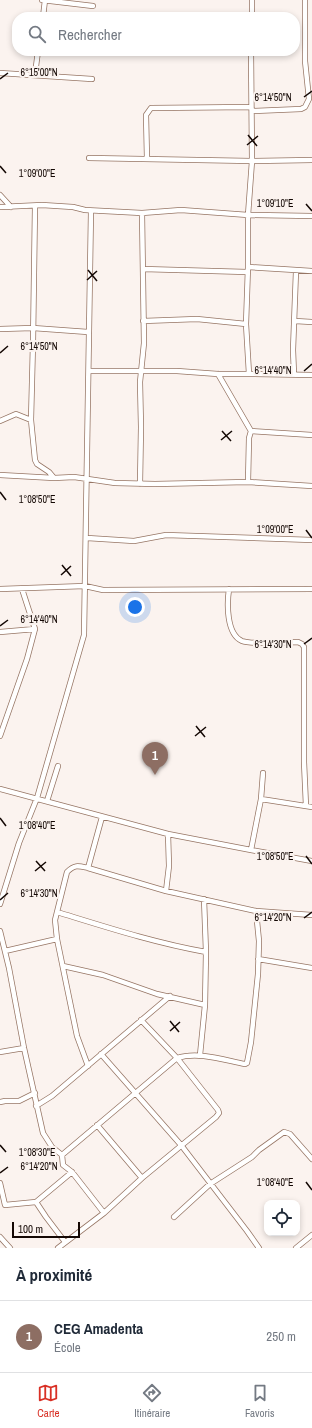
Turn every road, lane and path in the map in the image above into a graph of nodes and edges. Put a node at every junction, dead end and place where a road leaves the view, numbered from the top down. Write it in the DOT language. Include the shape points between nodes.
graph roads {
  1 [pos="42,0"];
  2 [pos="45,0"];
  3 [pos="252,0"];
  4 [pos="305,0"];
  5 [pos="93,6"];
  6 [pos="43,12"];
  7 [pos="252,12"];
  8 [pos="37,56"];
  9 [pos="251,56"];
  10 [pos="0,73"];
  11 [pos="35,74"];
  12 [pos="92,79"];
  13 [pos="311,99"];
  14 [pos="251,109"];
  15 [pos="88,158"];
  16 [pos="148,159"];
  17 [pos="312,160"];
  18 [pos="252,161"];
  19 [pos="0,195"];
  20 [pos="35,206"];
  21 [pos="11,207"];
  22 [pos="0,208"];
  23 [pos="91,211"];
  24 [pos="142,213"];
  25 [pos="248,215"];
  26 [pos="312,216"];
  27 [pos="143,269"];
  28 [pos="248,270"];
  29 [pos="312,270"];
  30 [pos="296,271"];
  31 [pos="144,321"];
  32 [pos="295,321"];
  33 [pos="312,322"];
  34 [pos="246,324"];
  35 [pos="33,328"];
  36 [pos="0,329"];
  37 [pos="88,332"];
  38 [pos="142,370"];
  39 [pos="89,371"];
  40 [pos="218,374"];
  41 [pos="249,374"];
  42 [pos="294,374"];
  43 [pos="312,375"];
  44 [pos="31,420"];
  45 [pos="0,421"];
  46 [pos="251,431"];
  47 [pos="312,435"];
  48 [pos="0,475"];
  49 [pos="54,478"];
  50 [pos="88,480"];
  51 [pos="248,482"];
  52 [pos="140,484"];
  53 [pos="312,486"];
  54 [pos="87,538"];
  55 [pos="312,540"];
  56 [pos="85,586"];
  57 [pos="0,589"];
  58 [pos="22,589"];
  59 [pos="229,589"];
  60 [pos="312,589"];
  61 [pos="34,629"];
  62 [pos="0,632"];
  63 [pos="1,730"];
  64 [pos="0,736"];
  65 [pos="58,766"];
  66 [pos="263,773"];
  67 [pos="0,789"];
  68 [pos="36,798"];
  69 [pos="261,799"];
  70 [pos="46,800"];
  71 [pos="306,806"];
  72 [pos="312,808"];
  73 [pos="102,817"];
  74 [pos="168,834"];
  75 [pos="251,850"];
  76 [pos="312,861"];
  77 [pos="88,868"];
  78 [pos="166,891"];
  79 [pos="204,899"];
  80 [pos="0,904"];
  81 [pos="256,911"];
  82 [pos="57,912"];
  83 [pos="312,915"];
  84 [pos="0,931"];
  85 [pos="57,939"];
  86 [pos="5,951"];
  87 [pos="206,952"];
  88 [pos="258,959"];
  89 [pos="63,966"];
  90 [pos="312,968"];
  91 [pos="170,996"];
  92 [pos="205,1005"];
  93 [pos="141,1020"];
  94 [pos="24,1048"];
  95 [pos="0,1052"];
  96 [pos="101,1054"];
  97 [pos="200,1055"];
  98 [pos="177,1058"];
  99 [pos="88,1066"];
  100 [pos="35,1093"];
  101 [pos="136,1093"];
  102 [pos="0,1102"];
  103 [pos="36,1106"];
  104 [pos="97,1125"];
  105 [pos="181,1146"];
  106 [pos="62,1155"];
  107 [pos="312,1159"];
  108 [pos="72,1172"];
  109 [pos="142,1178"];
  110 [pos="0,1183"];
  111 [pos="210,1184"];
  112 [pos="36,1202"];
  113 [pos="104,1213"];
  114 [pos="174,1217"];
  115 [pos="312,1236"];
  116 [pos="0,1237"];
  117 [pos="65,1242"];
  118 [pos="10,1248"];
  119 [pos="58,1248"];
  120 [pos="259,1248"];
  121 [pos="296,1248"];
  1 -- 2 [label="street"];
  2 -- 5 [label="street"];
  2 -- 6 [label="street"];
  3 -- 7 [label="street"];
  4 -- 13 [label="street" via="305,61"];
  8 -- 11 [label="street"];
  9 -- 14 [label="street"];
  10 -- 11 [label="street"];
  11 -- 12 [label="street"];
  13 -- 14 [label="street" via="301,109"];
  14 -- 16 [label="street" via="151,108 146,115"];
  14 -- 18 [label="street"];
  15 -- 16 [label="street"];
  16 -- 18 [label="street"];
  17 -- 18 [label="street"];
  18 -- 25 [label="street"];
  19 -- 21 [label="street"];
  20 -- 21 [label="street"];
  20 -- 23 [label="street" via="73,207"];
  20 -- 35 [label="street"];
  21 -- 22 [label="street"];
  23 -- 24 [label="street"];
  23 -- 37 [label="street"];
  24 -- 25 [label="street" via="182,210"];
  24 -- 27 [label="street"];
  25 -- 26 [label="street"];
  25 -- 28 [label="street"];
  27 -- 28 [label="street"];
  27 -- 31 [label="street"];
  28 -- 30 [label="street"];
  28 -- 34 [label="street"];
  29 -- 30 [label="street"];
  30 -- 32 [label="street"];
  31 -- 34 [label="street" via="197,319"];
  31 -- 38 [label="street"];
  32 -- 33 [label="street"];
  32 -- 42 [label="street"];
  34 -- 41 [label="street"];
  35 -- 36 [label="street"];
  35 -- 37 [label="street"];
  35 -- 44 [label="street"];
  37 -- 39 [label="street"];
  38 -- 39 [label="street"];
  38 -- 40 [label="street"];
  38 -- 52 [label="street"];
  39 -- 50 [label="street"];
  40 -- 41 [label="street"];
  40 -- 46 [label="street"];
  41 -- 42 [label="street"];
  42 -- 43 [label="street"];
  44 -- 45 [label="street" via="16,414"];
  44 -- 49 [label="street" via="35,460"];
  46 -- 47 [label="street"];
  46 -- 51 [label="street"];
  48 -- 49 [label="street"];
  49 -- 50 [label="street" via="74,477"];
  50 -- 52 [label="street"];
  50 -- 54 [label="street"];
  51 -- 52 [label="street"];
  51 -- 53 [label="street"];
  54 -- 55 [label="street" via="134,541 166,536"];
  54 -- 56 [label="street"];
  56 -- 58 [label="street"];
  56 -- 59 [label="street" via="104,590"];
  56 -- 68 [label="street" via="84,635"];
  57 -- 58 [label="street"];
  58 -- 61 [label="street"];
  59 -- 60 [label="street"];
  59 -- 71 [label="street" via="228,614 231,629 236,637 251,642 298,642 304,647"];
  61 -- 62 [label="street"];
  61 -- 63 [label="street" via="27,659"];
  63 -- 64 [label="street"];
  65 -- 70 [label="street"];
  66 -- 69 [label="street"];
  67 -- 68 [label="street"];
  68 -- 70 [label="street"];
  68 -- 80 [label="street"];
  69 -- 71 [label="street"];
  69 -- 75 [label="street"];
  70 -- 73 [label="street"];
  71 -- 72 [label="street"];
  73 -- 74 [label="street"];
  73 -- 77 [label="street"];
  74 -- 75 [label="street"];
  74 -- 78 [label="street" via="169,866"];
  75 -- 76 [label="street"];
  77 -- 78 [label="street"];
  77 -- 82 [label="street" via="72,867 68,872"];
  78 -- 79 [label="street"];
  79 -- 81 [label="street"];
  79 -- 87 [label="street"];
  81 -- 83 [label="street"];
  81 -- 88 [label="street"];
  82 -- 85 [label="street"];
  82 -- 87 [label="street" via="139,937"];
  84 -- 86 [label="street"];
  85 -- 86 [label="street"];
  85 -- 89 [label="street"];
  86 -- 94 [label="street"];
  87 -- 92 [label="street"];
  88 -- 90 [label="street"];
  88 -- 97 [label="street" via="248,1061 246,1064"];
  89 -- 91 [label="street" via="103,975"];
  89 -- 99 [label="street" via="76,1036"];
  91 -- 92 [label="street"];
  91 -- 93 [label="street"];
  92 -- 97 [label="street"];
  93 -- 96 [label="street"];
  93 -- 98 [label="street"];
  94 -- 95 [label="street"];
  94 -- 100 [label="street"];
  96 -- 99 [label="street"];
  96 -- 101 [label="street"];
  97 -- 98 [label="street"];
  98 -- 101 [label="street"];
  98 -- 105 [label="street" via="219,1113"];
  99 -- 103 [label="street"];
  100 -- 102 [label="street" via="19,1101"];
  100 -- 103 [label="street"];
  101 -- 104 [label="street"];
  101 -- 105 [label="street"];
  103 -- 106 [label="street" via="43,1132 52,1147"];
  104 -- 106 [label="street"];
  104 -- 109 [label="street"];
  105 -- 109 [label="street"];
  105 -- 111 [label="street"];
  106 -- 108 [label="street" via="63,1165"];
  107 -- 111 [label="street" via="290,1134 284,1132 252,1157"];
  108 -- 112 [label="street"];
  108 -- 113 [label="street"];
  109 -- 113 [label="street"];
  110 -- 112 [label="street" via="5,1205"];
  111 -- 114 [label="street"];
  111 -- 120 [label="street"];
  112 -- 117 [label="street"];
  113 -- 117 [label="street"];
  115 -- 121 [label="street"];
  116 -- 118 [label="street"];
  117 -- 119 [label="street"];
}
